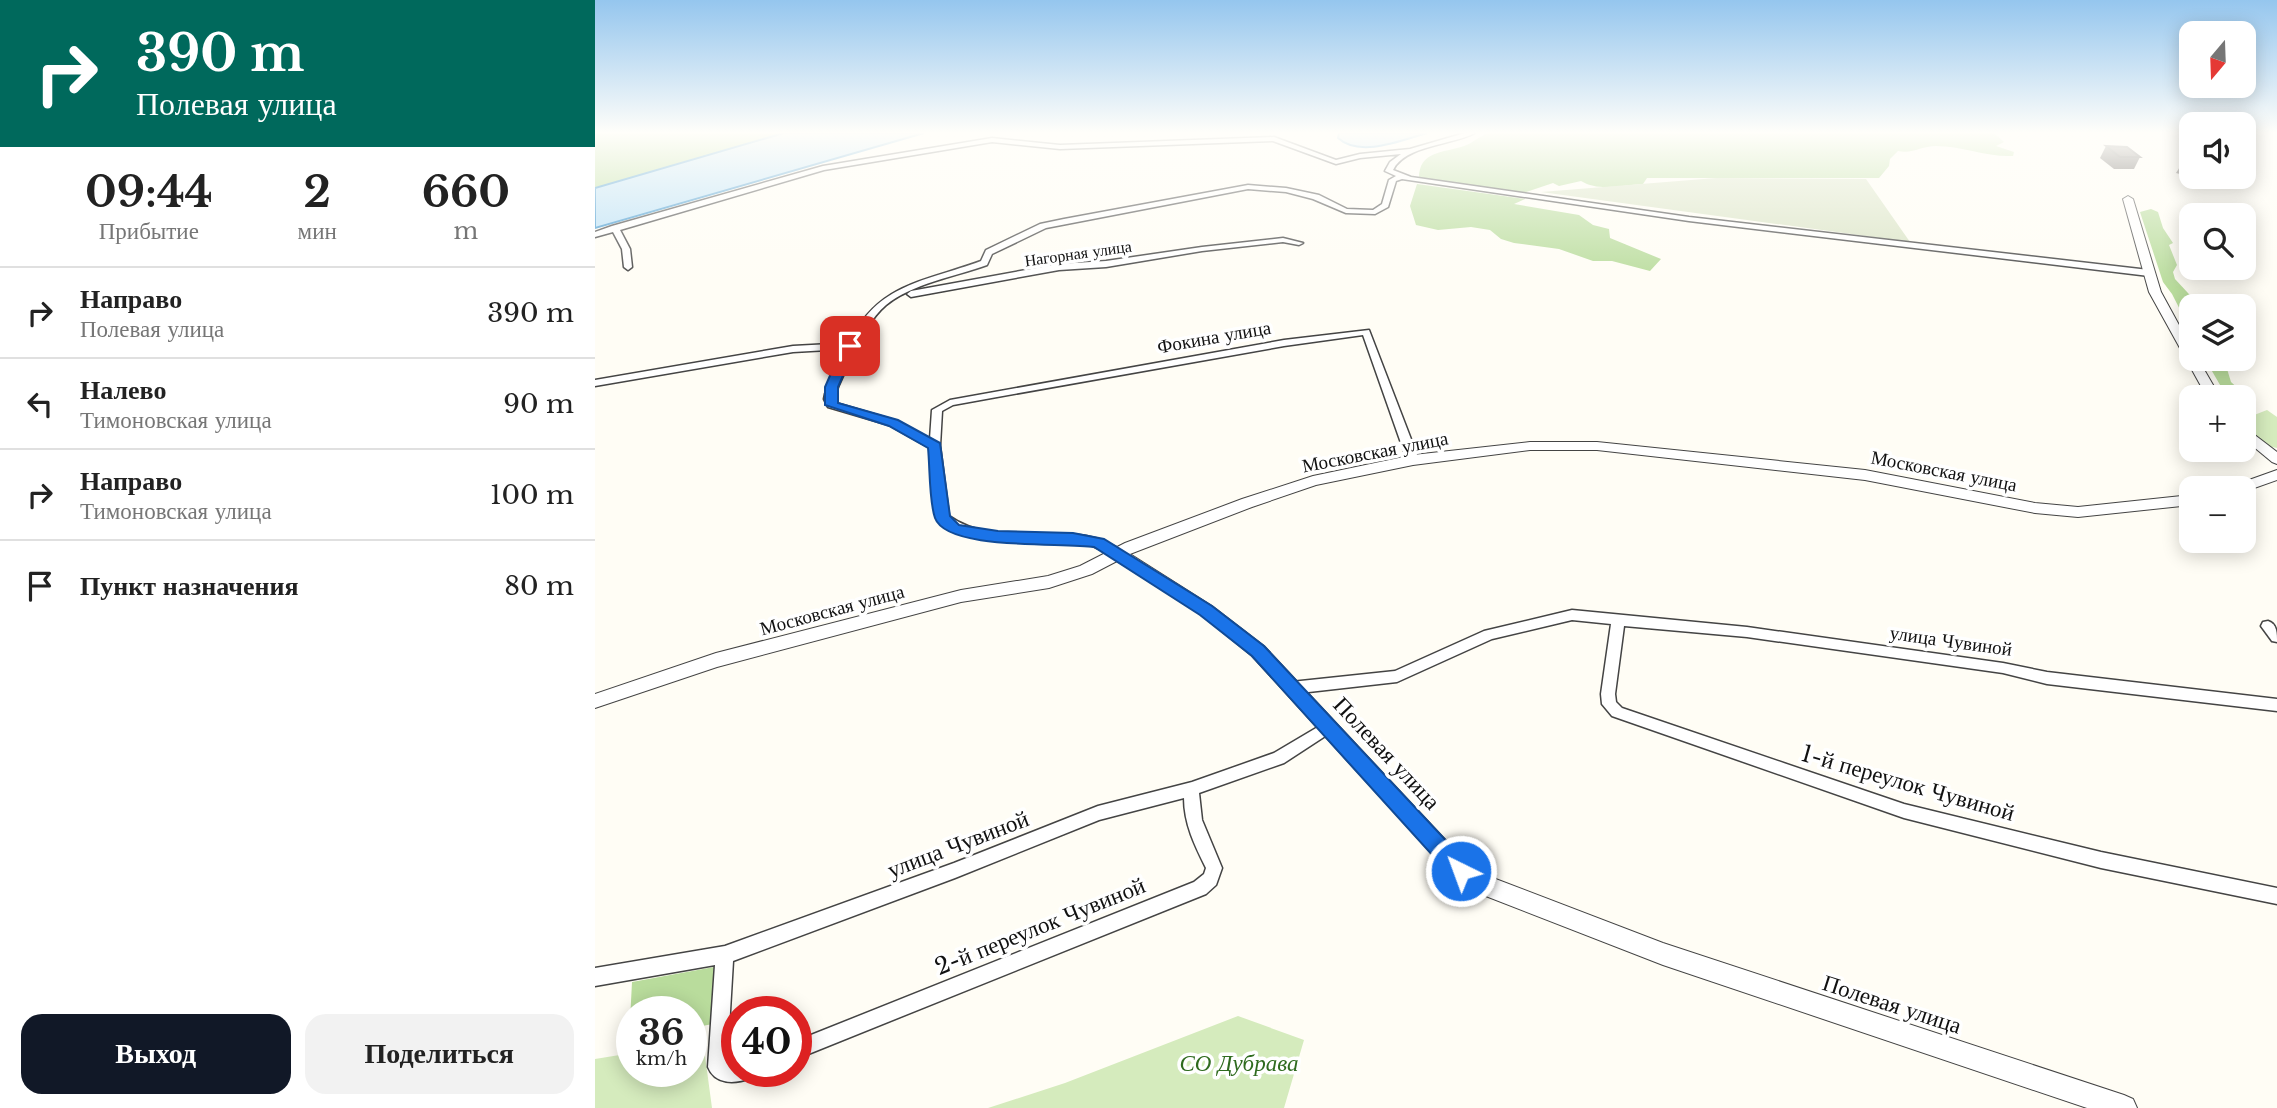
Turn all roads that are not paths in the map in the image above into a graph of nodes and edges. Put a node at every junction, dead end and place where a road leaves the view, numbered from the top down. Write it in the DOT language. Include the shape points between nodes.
graph roads {
  1 [pos="765,185"];
  2 [pos="1390,185"];
  3 [pos="1453,185"];
  4 [pos="2128,199"];
  5 [pos="615,228"];
  6 [pos="595,235"];
  7 [pos="1299,243"];
  8 [pos="628,267"];
  9 [pos="2149,273"];
  10 [pos="867,317"];
  11 [pos="2179,336"];
  12 [pos="850,346"];
  13 [pos="595,383"];
  14 [pos="2256,441"];
  15 [pos="935,446"];
  16 [pos="2277,459"];
  17 [pos="1413,460"];
  18 [pos="2277,475"];
  19 [pos="2256,483"];
  20 [pos="2179,501"];
  21 [pos="1117,553"];
  22 [pos="1618,624"];
  23 [pos="1291,688"];
  24 [pos="595,701"];
  25 [pos="2277,705"];
  26 [pos="1328,727"];
  27 [pos="1192,789"];
  28 [pos="2277,896"];
  29 [pos="725,955"];
  30 [pos="595,976"];
  31 [pos="722,996"];
  32 [pos="721,1011"];
  33 [pos="812,1044"];
  34 [pos="721,1069"];
  35 [pos="2124,1108"];
  1 -- 5 [label="street"];
  2 -- 10 [label="street" via="1385,205 1360,214 1316,197 1248,187 1043,226 989,252 984,263 883,300"];
  3 -- 9 [label="street" via="1689,219"];
  4 -- 9 [label="street"];
  5 -- 6 [label="street"];
  5 -- 8 [label="street" via="626,249"];
  7 -- 10 [label="street, Нагорная улица" via="1283,240 1059,267 903,296"];
  9 -- 11 [label="street"];
  10 -- 12 [label="street"];
  12 -- 13 [label="street" via="793,349"];
  12 -- 15 [label="street" via="832,387 832,405 893,423"];
  14 -- 16 [label="street"];
  15 -- 17 [label="street, Фокина улица" via="937,410 950,403 1366,332"];
  15 -- 21 [label="street, Полевая улица" via="943,518 955,529 998,537 1087,540"];
  17 -- 20 [label="street, Московская улица" via="1531,446 1597,446 1865,475 2035,508 2078,512"];
  17 -- 21 [label="street, Московская улица" via="1313,481"];
  18 -- 19 [label="street"];
  21 -- 23 [label="street, Полевая улица" via="1206,610 1248,643"];
  21 -- 24 [label="street, Московская улица" via="1049,582 961,596 716,660"];
  22 -- 23 [label="street, улица Чувиной" via="1572,615 1489,635 1397,676"];
  22 -- 25 [label="street, улица Чувиной" via="1747,632 2047,678"];
  22 -- 28 [label="street, 1-й переулок Чувиной" via="1608,694 1609,704 1617,712 1904,811 2101,860"];
  23 -- 26 [label="street, Полевая улица"];
  26 -- 27 [label="street, улица Чувиной" via="1279,758"];
  26 -- 35 [label="street, Полевая улица" via="1461,871 1486,886 1663,954"];
  27 -- 29 [label="street, улица Чувиной" via="1098,813"];
  27 -- 33 [label="street, 2-й переулок Чувиной" via="1192,824 1214,868 1210,880 1200,888"];
  29 -- 30 [label="street, улица Чувиной"];
  29 -- 31 [label="street"];
  32 -- 34 [label="street" via="717,1067"];
}
